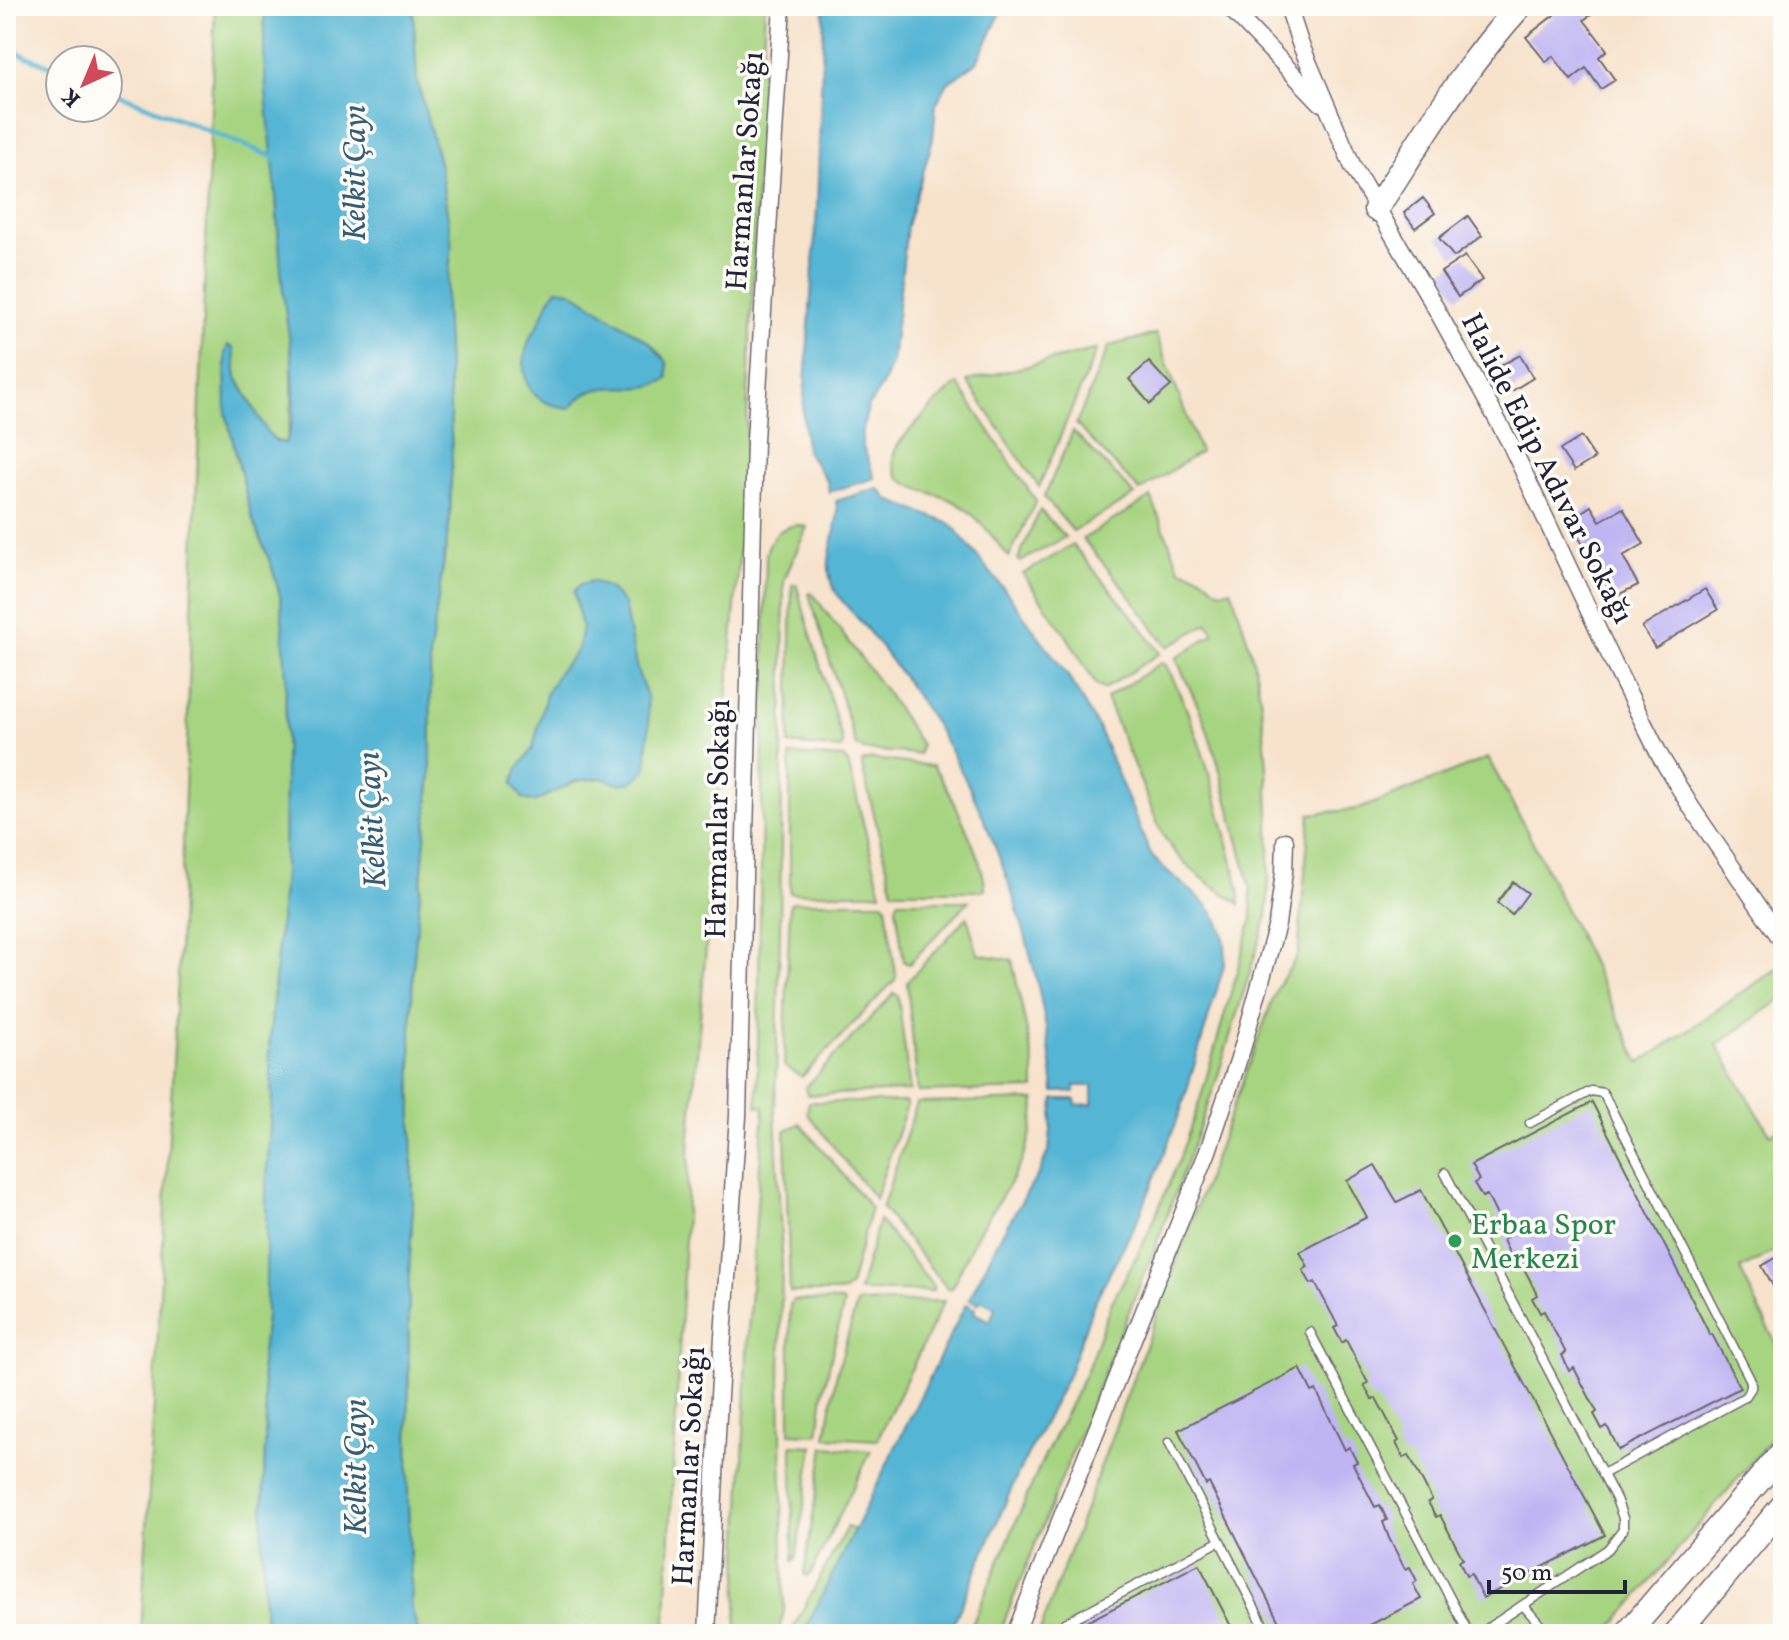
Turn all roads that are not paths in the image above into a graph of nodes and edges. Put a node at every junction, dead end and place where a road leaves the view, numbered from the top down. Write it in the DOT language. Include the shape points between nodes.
graph roads {
  1 [pos="782,6"];
  2 [pos="1228,6"];
  3 [pos="1288,6"];
  4 [pos="1520,6"];
  5 [pos="1327,110"];
  6 [pos="1376,209"];
  7 [pos="1285,841"];
  8 [pos="1783,942"];
  9 [pos="1530,1123"];
  10 [pos="1445,1173"];
  11 [pos="1310,1332"];
  12 [pos="1169,1442"];
  13 [pos="1783,1452"];
  14 [pos="1603,1474"];
  15 [pos="1783,1506"];
  16 [pos="1220,1541"];
  17 [pos="1523,1605"];
  18 [pos="707,1634"];
  19 [pos="1015,1634"];
  20 [pos="1054,1634"];
  21 [pos="1268,1634"];
  22 [pos="1469,1634"];
  23 [pos="1479,1634"];
  24 [pos="1548,1634"];
  25 [pos="1627,1634"];
  26 [pos="1676,1634"];
  1 -- 18 [label="street, Harmanlar Sokağı" via="755,440 738,1116"];
  2 -- 5 [label="street"];
  3 -- 5 [label="street, Halide Edip Adıvar Sokağı"];
  4 -- 6 [label="main road" via="1455,89"];
  5 -- 6 [label="street, Halide Edip Adıvar Sokağı"];
  6 -- 8 [label="street, Halide Edip Adıvar Sokağı" via="1510,443 1660,756"];
  7 -- 19 [label="street" via="1277,924 1208,1151"];
  9 -- 14 [label="lane" via="1591,1091 1603,1093 1751,1381 1745,1397"];
  10 -- 14 [label="lane"];
  11 -- 22 [label="lane"];
  12 -- 16 [label="lane"];
  13 -- 25 [label="main road"];
  14 -- 17 [label="lane" via="1623,1518 1617,1540"];
  15 -- 26 [label="main road"];
  16 -- 20 [label="lane" via="1065,1623"];
  16 -- 21 [label="lane"];
  17 -- 23 [label="lane"];
  17 -- 24 [label="lane"];
}
